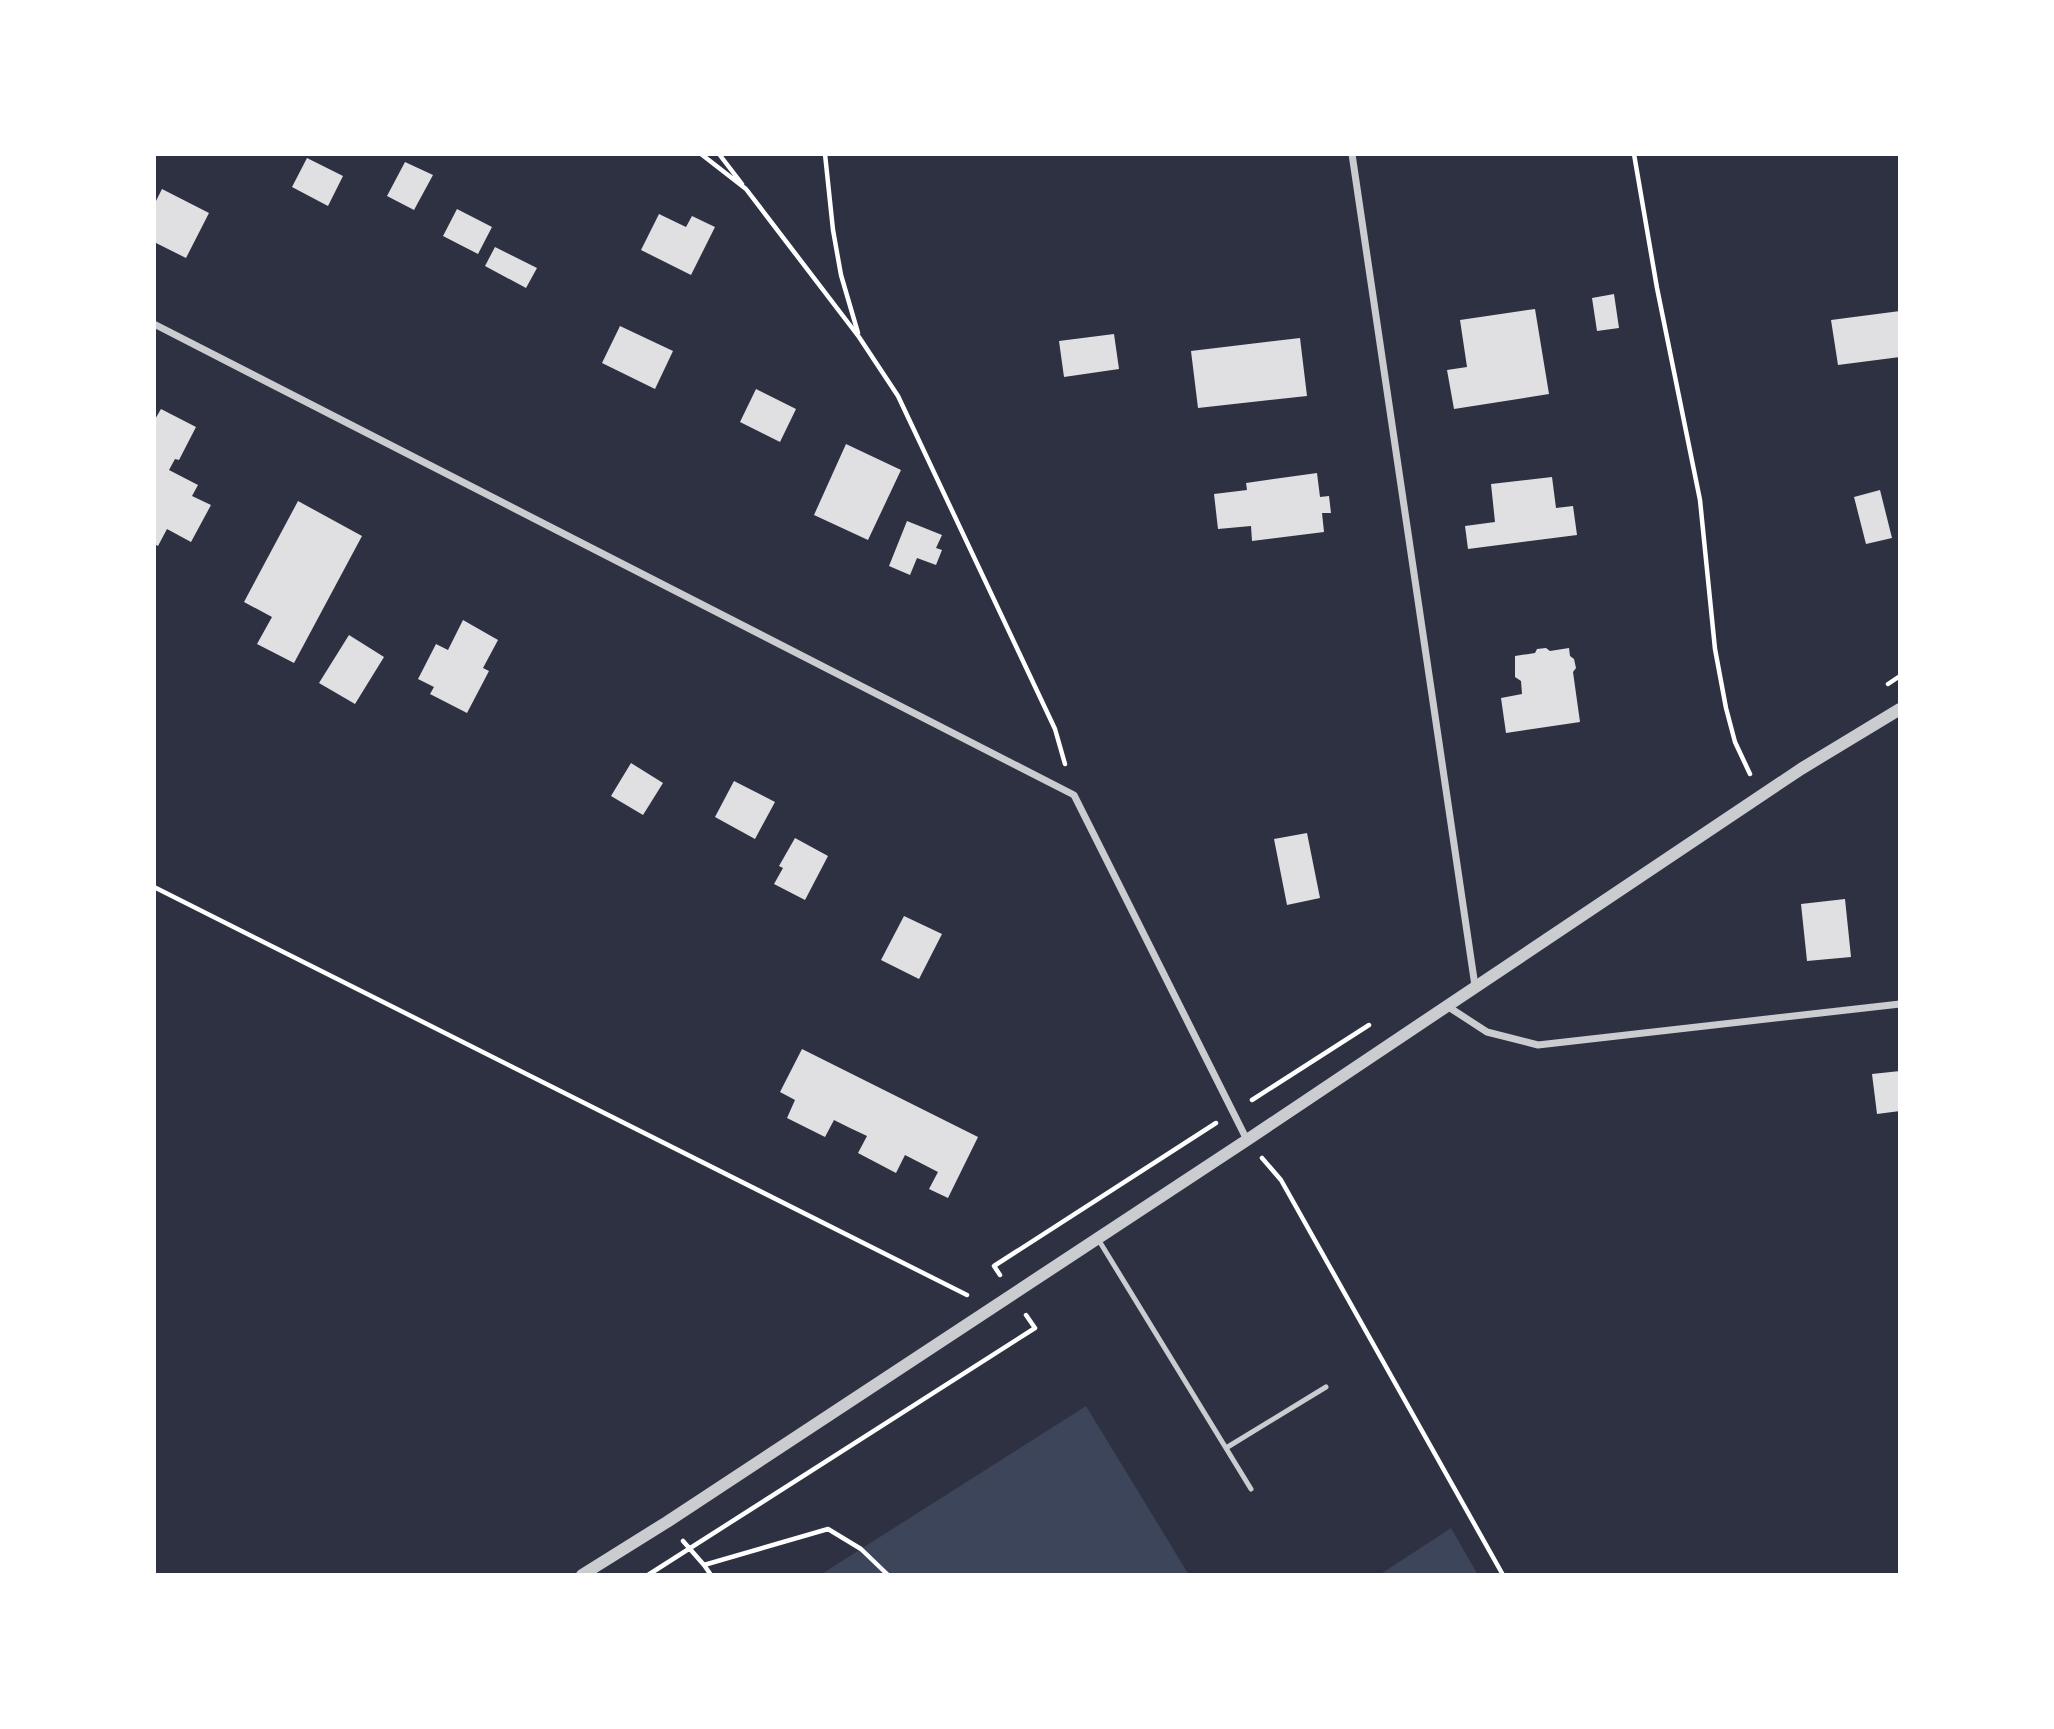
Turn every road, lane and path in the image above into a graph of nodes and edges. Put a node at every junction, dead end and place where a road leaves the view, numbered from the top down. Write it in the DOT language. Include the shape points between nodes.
graph roads {
  1 [pos="701,154"];
  2 [pos="719,154"];
  3 [pos="825,154"];
  4 [pos="1352,154"];
  5 [pos="1634,154"];
  6 [pos="746,189"];
  7 [pos="154,324"];
  8 [pos="859,337"];
  9 [pos="1900,709"];
  10 [pos="1074,795"];
  11 [pos="1760,797"];
  12 [pos="154,887"];
  13 [pos="1475,986"];
  14 [pos="1900,1004"];
  15 [pos="1447,1006"];
  16 [pos="1247,1140"];
  17 [pos="1098,1239"];
  18 [pos="993,1308"];
  19 [pos="1035,1328"];
  20 [pos="1326,1387"];
  21 [pos="1226,1448"];
  22 [pos="1251,1489"];
  23 [pos="667,1522"];
  24 [pos="690,1548"];
  25 [pos="704,1565"];
  26 [pos="582,1575"];
  27 [pos="648,1575"];
  28 [pos="711,1575"];
  29 [pos="888,1575"];
  30 [pos="1503,1575"];
  1 -- 6 [label="path"];
  2 -- 6 [label="path"];
  3 -- 8 [label="path" via="841,275"];
  4 -- 13 [label="street"];
  5 -- 11 [label="path" via="1700,500 1715,649 1726,708"];
  6 -- 8 [label="path"];
  7 -- 10 [label="street"];
  8 -- 10 [label="path" via="898,396 1055,729"];
  9 -- 11 [label="street"];
  10 -- 16 [label="street"];
  11 -- 13 [label="street"];
  12 -- 18 [label="path"];
  13 -- 15 [label="street"];
  14 -- 15 [label="street" via="1538,1045 1488,1032"];
  15 -- 16 [label="street"];
  16 -- 17 [label="street"];
  16 -- 30 [label="path" via="1281,1180"];
  17 -- 18 [label="street"];
  17 -- 21 [label="lane"];
  18 -- 23 [label="street"];
  19 -- 24 [label="path"];
  20 -- 21 [label="lane"];
  21 -- 22 [label="lane"];
  23 -- 24 [label="path"];
  23 -- 26 [label="street"];
  24 -- 25 [label="path"];
  24 -- 27 [label="path"];
  25 -- 28 [label="path"];
  25 -- 29 [label="path" via="828,1529 861,1549"];
}
